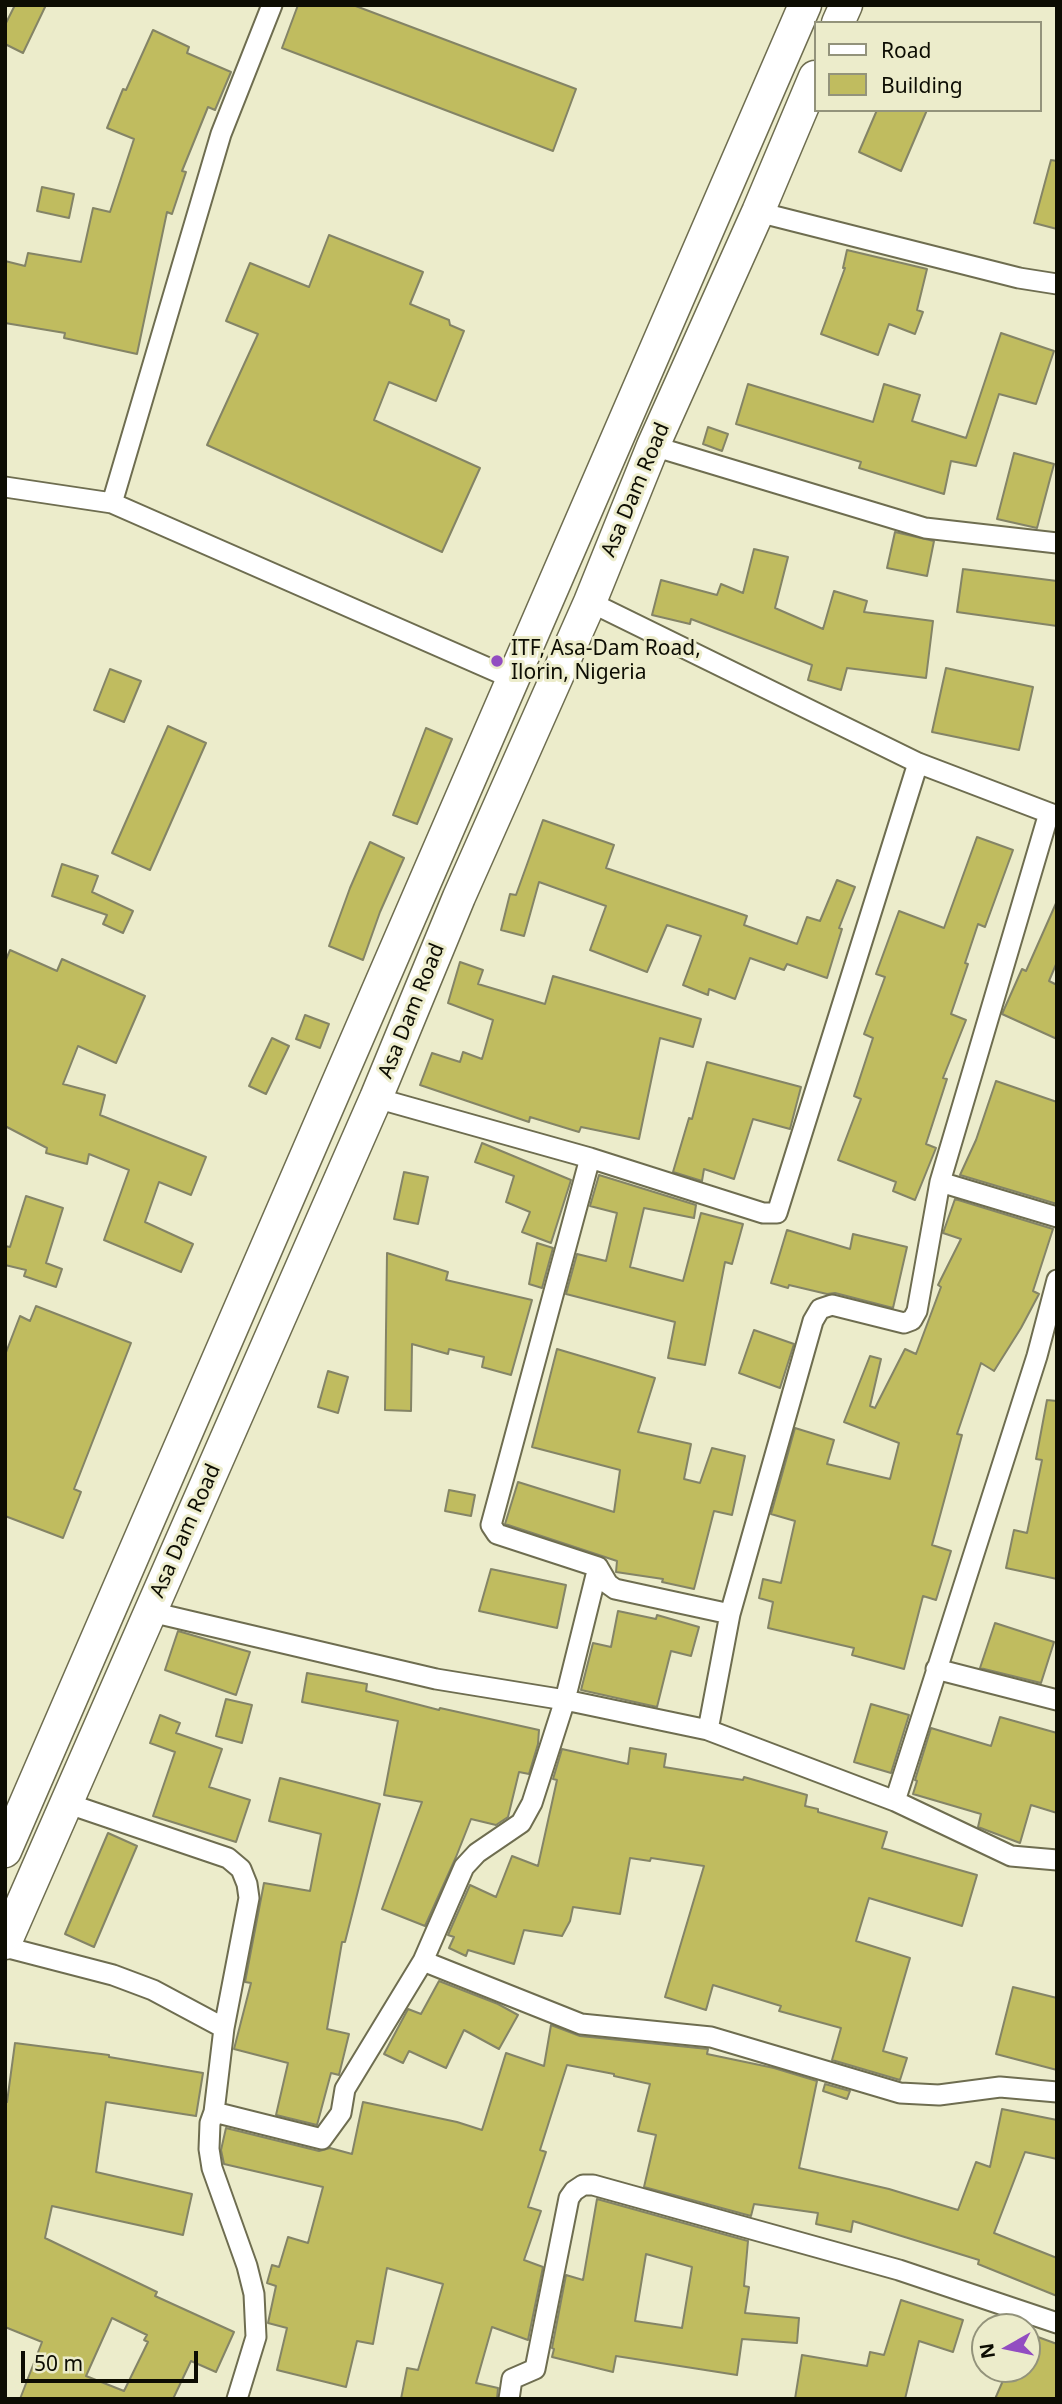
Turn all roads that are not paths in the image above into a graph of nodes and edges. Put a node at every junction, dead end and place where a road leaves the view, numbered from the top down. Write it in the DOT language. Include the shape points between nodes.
graph roads {
  1 [pos="272,5"];
  2 [pos="804,5"];
  3 [pos="846,5"];
  4 [pos="839,21"];
  5 [pos="814,80"];
  6 [pos="758,212"];
  7 [pos="1057,284"];
  8 [pos="653,446"];
  9 [pos="5,487"];
  10 [pos="112,503"];
  11 [pos="1057,543"];
  12 [pos="590,602"];
  13 [pos="512,678"];
  14 [pos="918,763"];
  15 [pos="1053,814"];
  16 [pos="425,877"];
  17 [pos="459,897"];
  18 [pos="376,1098"];
  19 [pos="590,1158"];
  20 [pos="940,1182"];
  21 [pos="1057,1217"];
  22 [pos="1057,1280"];
  23 [pos="598,1567"];
  24 [pos="151,1612"];
  25 [pos="730,1614"];
  26 [pos="936,1669"];
  27 [pos="1057,1699"];
  28 [pos="565,1700"];
  29 [pos="708,1730"];
  30 [pos="895,1801"];
  31 [pos="66,1803"];
  32 [pos="5,1851"];
  33 [pos="1057,1860"];
  34 [pos="5,1945"];
  35 [pos="424,1961"];
  36 [pos="225,2028"];
  37 [pos="1057,2092"];
  38 [pos="214,2112"];
  39 [pos="1057,2323"];
  40 [pos="237,2399"];
  41 [pos="509,2399"];
  1 -- 10 [label="street" via="221,134"];
  2 -- 13 [label="main road, Asa Dam Road"];
  3 -- 4 [label="main road"];
  5 -- 6 [label="main road, Asa Dam Road"];
  6 -- 7 [label="street"];
  6 -- 8 [label="main road, Asa Dam Road"];
  8 -- 11 [label="street" via="925,528"];
  8 -- 12 [label="main road, Asa Dam Road"];
  9 -- 10 [label="street"];
  10 -- 13 [label="street"];
  12 -- 14 [label="street"];
  12 -- 17 [label="main road, Asa Dam Road"];
  13 -- 16 [label="main road, Asa Dam Road"];
  14 -- 15 [label="street"];
  14 -- 19 [label="street" via="777,1213 763,1213"];
  15 -- 20 [label="street"];
  16 -- 17 [label="main road"];
  16 -- 32 [label="main road, Asa Dam Road"];
  17 -- 18 [label="main road, Asa Dam Road"];
  18 -- 19 [label="street"];
  18 -- 24 [label="main road, Asa Dam Road"];
  19 -- 23 [label="street" via="491,1525 497,1534"];
  20 -- 21 [label="street"];
  20 -- 25 [label="street" via="912,1320 832,1305 820,1309 813,1321"];
  22 -- 26 [label="street"];
  23 -- 25 [label="street" via="615,1589"];
  23 -- 28 [label="street"];
  24 -- 28 [label="street" via="436,1679"];
  24 -- 31 [label="main road, Asa Dam Road"];
  25 -- 29 [label="street"];
  26 -- 27 [label="street"];
  26 -- 30 [label="street"];
  28 -- 29 [label="street"];
  28 -- 35 [label="street" via="522,1823 464,1867"];
  29 -- 30 [label="street"];
  30 -- 33 [label="street" via="1011,1856"];
  31 -- 34 [label="main road, Asa Dam Road"];
  31 -- 36 [label="street" via="228,1858 241,1869 249,1898"];
  34 -- 36 [label="street" via="153,1990"];
  35 -- 37 [label="street" via="582,2024 710,2037 900,2093 939,2095 1000,2087"];
  35 -- 38 [label="street" via="345,2089 341,2113 322,2139"];
  36 -- 38 [label="street"];
  38 -- 40 [label="street" via="209,2149 212,2168 254,2294 256,2337"];
  39 -- 41 [label="street" via="899,2270 583,2185 569,2198 535,2369 512,2379"];
}
